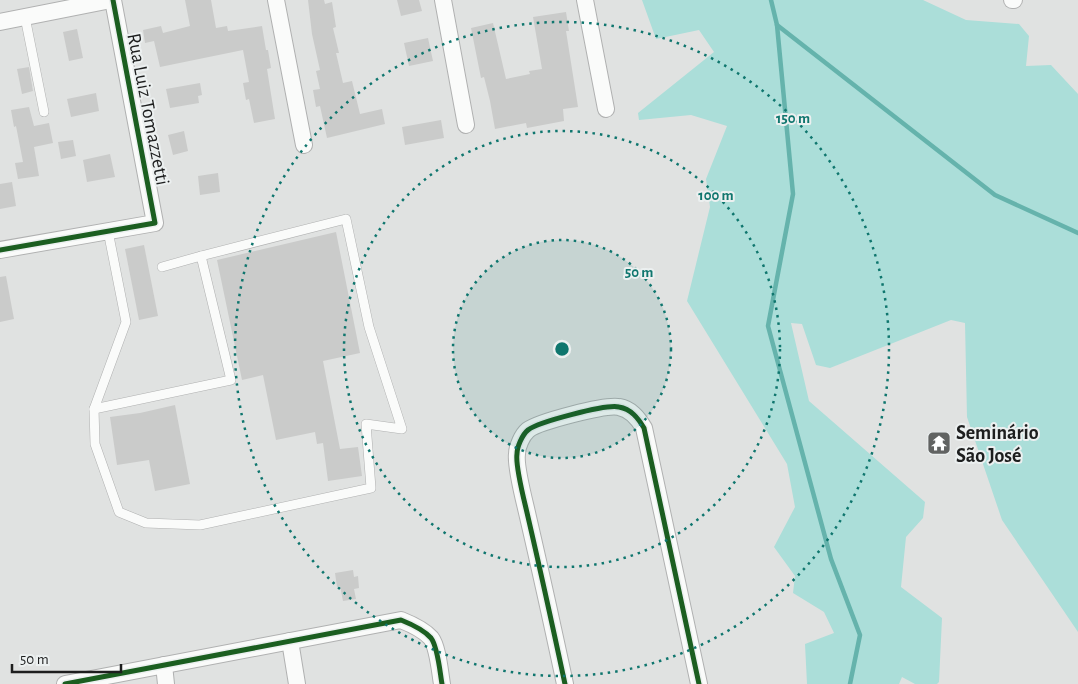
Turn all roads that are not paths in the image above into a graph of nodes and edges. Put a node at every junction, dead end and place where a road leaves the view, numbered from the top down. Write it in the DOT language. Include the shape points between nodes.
graph roads {
  1 [pos="112,0"];
  2 [pos="276,0"];
  3 [pos="443,0"];
  4 [pos="585,0"];
  5 [pos="25,17"];
  6 [pos="0,22"];
  7 [pos="606,109"];
  8 [pos="44,112"];
  9 [pos="466,125"];
  10 [pos="304,145"];
  11 [pos="108,231"];
  12 [pos="0,250"];
  13 [pos="201,256"];
  14 [pos="162,267"];
  15 [pos="94,409"];
  16 [pos="290,641"];
  17 [pos="164,665"];
  18 [pos="65,684"];
  19 [pos="166,684"];
  20 [pos="297,684"];
  21 [pos="442,684"];
  22 [pos="565,684"];
  23 [pos="699,684"];
  1 -- 5 [label="street"];
  1 -- 11 [label="street, Rua Luiz Tomazzetti" via="155,223"];
  2 -- 10 [label="street"];
  3 -- 9 [label="street"];
  4 -- 7 [label="street"];
  5 -- 6 [label="street"];
  5 -- 8 [label="lane"];
  11 -- 12 [label="street"];
  11 -- 15 [label="lane" via="126,322"];
  13 -- 14 [label="lane"];
  13 -- 15 [label="lane" via="231,380"];
  13 -- 15 [label="lane" via="346,219 369,326 402,429 366,424 371,488 200,525 146,523 119,512 95,444"];
  16 -- 17 [label="street"];
  16 -- 20 [label="street"];
  16 -- 21 [label="street" via="401,620 432,639"];
  17 -- 18 [label="street"];
  17 -- 19 [label="street"];
  22 -- 23 [label="street" via="516,455 527,431 541,424 607,407 619,407 630,411 644,428"];
}
